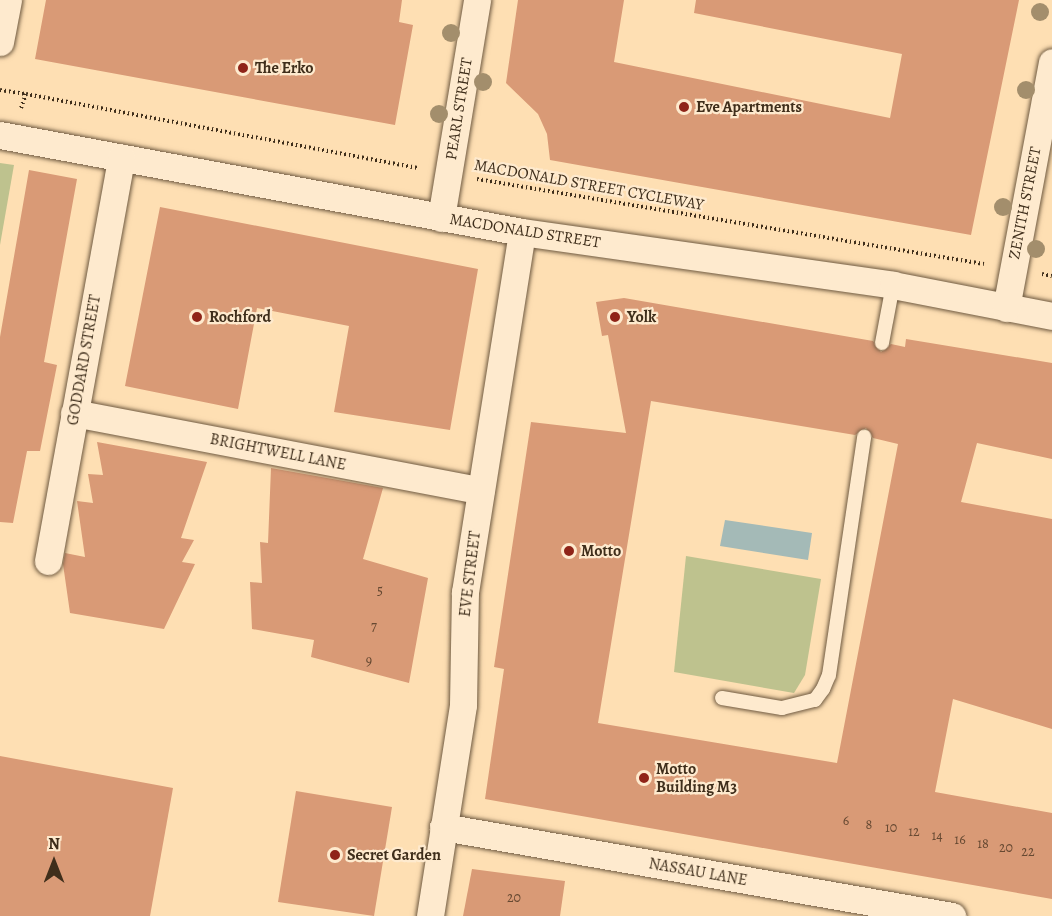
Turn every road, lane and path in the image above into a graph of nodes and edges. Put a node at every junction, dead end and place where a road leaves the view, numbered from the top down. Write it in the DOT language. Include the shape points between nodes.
graph roads {
  1 [pos="8,0"];
  2 [pos="477,0"];
  3 [pos="0,42"];
  4 [pos="1052,62"];
  5 [pos="0,90"];
  6 [pos="26,94"];
  7 [pos="5,136"];
  8 [pos="121,158"];
  9 [pos="448,174"];
  10 [pos="441,218"];
  11 [pos="522,232"];
  12 [pos="1012,269"];
  13 [pos="1052,276"];
  14 [pos="893,285"];
  15 [pos="1006,308"];
  16 [pos="1052,316"];
  17 [pos="882,343"];
  18 [pos="74,413"];
  19 [pos="864,436"];
  20 [pos="481,491"];
  21 [pos="48,561"];
  22 [pos="722,698"];
  23 [pos="443,827"];
  24 [pos="430,916"];
  25 [pos="952,916"];
  1 -- 3 [label="street"];
  2 -- 9 [label="street, PEARL STREET"];
  4 -- 12 [label="street, ZENITH STREET"];
  5 -- 6 [label="path, MACDONALD STREET CYCLEWAY"];
  6 -- 7 [label="path"];
  6 -- 9 [label="path, MACDONALD STREET CYCLEWAY"];
  7 -- 8 [label="street, MACDONALD STREET"];
  8 -- 10 [label="street, MACDONALD STREET"];
  8 -- 18 [label="street, GODDARD STREET"];
  9 -- 10 [label="street, PEARL STREET"];
  9 -- 12 [label="path, MACDONALD STREET CYCLEWAY"];
  10 -- 11 [label="street, MACDONALD STREET"];
  11 -- 14 [label="street, MACDONALD STREET"];
  11 -- 20 [label="street, EVE STREET"];
  12 -- 13 [label="path, MACDONALD STREET CYCLEWAY"];
  12 -- 15 [label="street, ZENITH STREET"];
  14 -- 15 [label="street, MACDONALD STREET"];
  14 -- 17 [label="lane"];
  15 -- 16 [label="street, MACDONALD STREET"];
  18 -- 20 [label="street, BRIGHTWELL LANE"];
  18 -- 21 [label="street, GODDARD STREET"];
  19 -- 22 [label="lane" via="829,675 823,689 815,700 782,708"];
  20 -- 23 [label="street, EVE STREET" via="465,592 463,705"];
  23 -- 24 [label="street, EVE STREET"];
  23 -- 25 [label="street, NASSAU LANE"];
}
